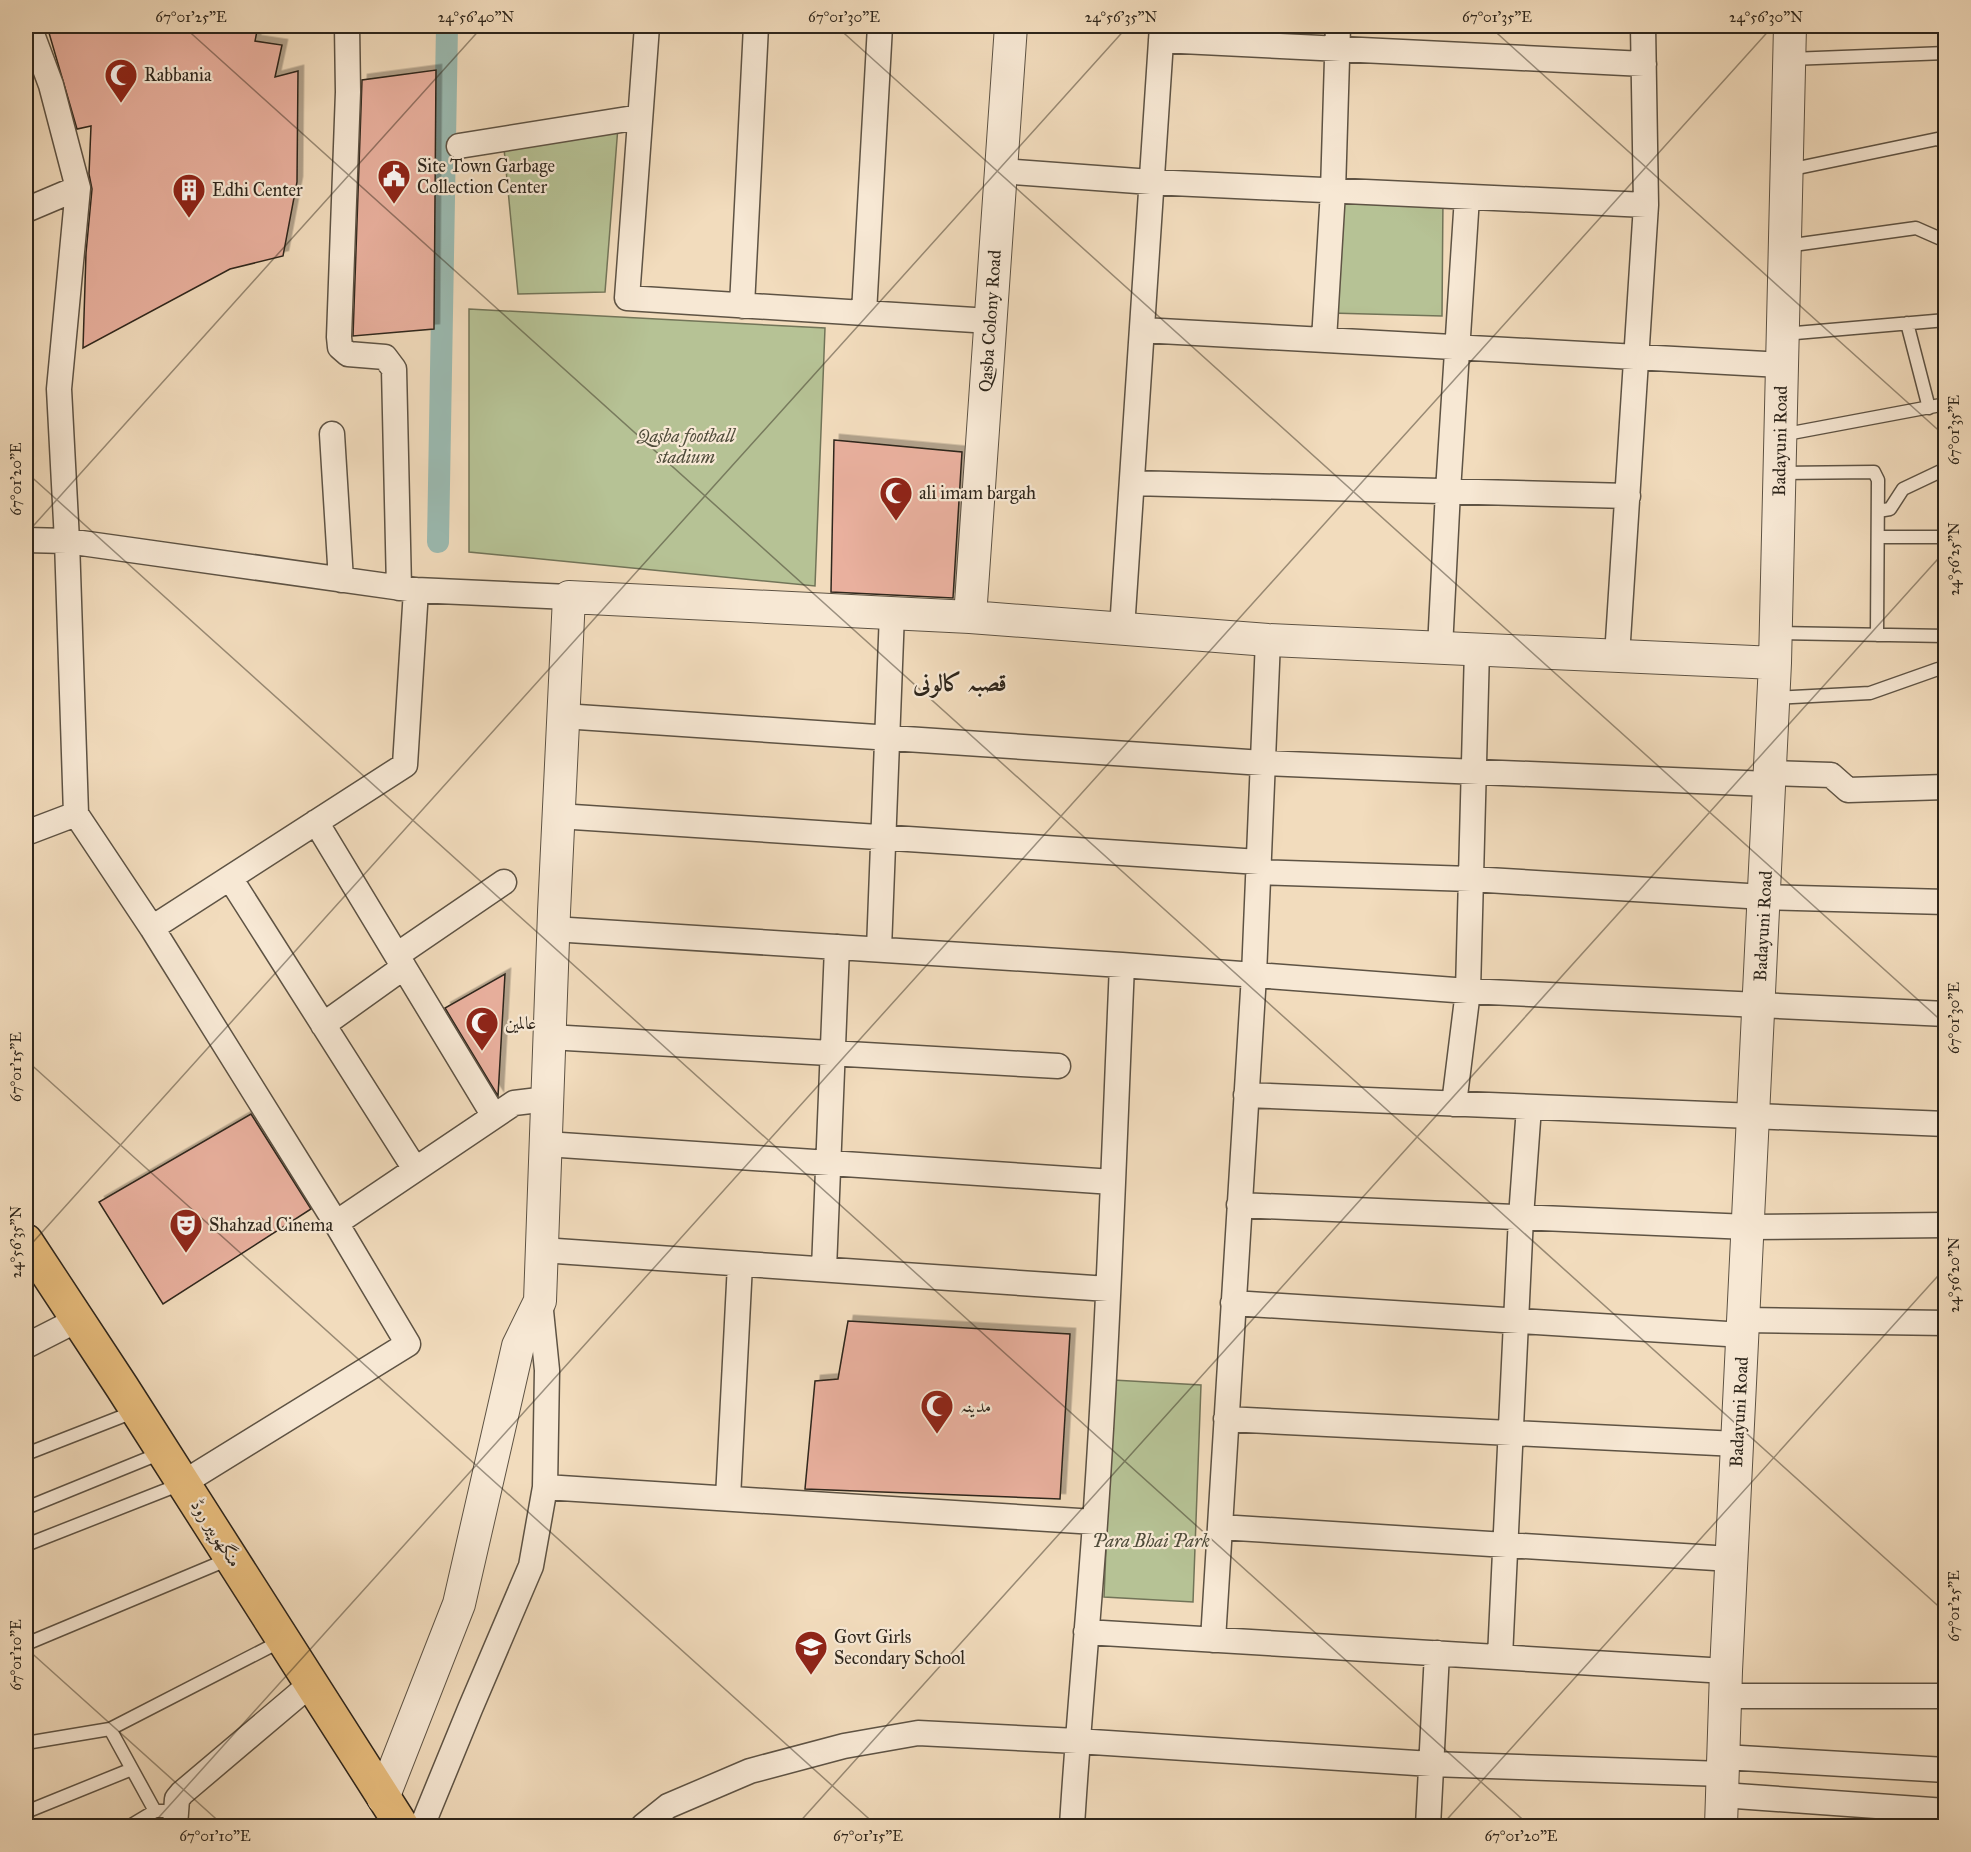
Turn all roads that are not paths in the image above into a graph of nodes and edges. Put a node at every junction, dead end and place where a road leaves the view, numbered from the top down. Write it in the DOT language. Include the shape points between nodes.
graph roads {
  1 [pos="29,26"];
  2 [pos="347,26"];
  3 [pos="646,26"];
  4 [pos="756,26"];
  5 [pos="880,26"];
  6 [pos="1011,26"];
  7 [pos="1643,26"];
  8 [pos="1790,26"];
  9 [pos="1161,33"];
  10 [pos="1338,37"];
  11 [pos="1946,53"];
  12 [pos="1789,60"];
  13 [pos="1644,64"];
  14 [pos="640,117"];
  15 [pos="1946,143"];
  16 [pos="459,146"];
  17 [pos="1001,171"];
  18 [pos="1786,171"];
  19 [pos="1152,182"];
  20 [pos="78,188"];
  21 [pos="1333,191"];
  22 [pos="1467,197"];
  23 [pos="1646,206"];
  24 [pos="26,210"];
  25 [pos="1946,238"];
  26 [pos="1785,246"];
  27 [pos="742,306"];
  28 [pos="864,313"];
  29 [pos="1946,320"];
  30 [pos="990,321"];
  31 [pos="1907,323"];
  32 [pos="1142,330"];
  33 [pos="1324,340"];
  34 [pos="1458,348"];
  35 [pos="1782,350"];
  36 [pos="1636,358"];
  37 [pos="1946,404"];
  38 [pos="1929,408"];
  39 [pos="332,434"];
  40 [pos="1780,436"];
  41 [pos="1946,471"];
  42 [pos="1779,473"];
  43 [pos="1132,483"];
  44 [pos="1448,491"];
  45 [pos="1628,496"];
  46 [pos="1878,511"];
  47 [pos="1878,537"];
  48 [pos="1946,537"];
  49 [pos="26,540"];
  50 [pos="67,541"];
  51 [pos="341,580"];
  52 [pos="408,589"];
  53 [pos="569,597"];
  54 [pos="892,613"];
  55 [pos="970,617"];
  56 [pos="1122,629"];
  57 [pos="1775,633"];
  58 [pos="1877,635"];
  59 [pos="1946,636"];
  60 [pos="1268,640"];
  61 [pos="1440,648"];
  62 [pos="1477,650"];
  63 [pos="1617,656"];
  64 [pos="1775,663"];
  65 [pos="1946,669"];
  66 [pos="1773,698"];
  67 [pos="563,716"];
  68 [pos="888,738"];
  69 [pos="1263,763"];
  70 [pos="1474,770"];
  71 [pos="1770,779"];
  72 [pos="1946,787"];
  73 [pos="76,814"];
  74 [pos="558,816"];
  75 [pos="316,822"];
  76 [pos="26,833"];
  77 [pos="884,837"];
  78 [pos="1259,867"];
  79 [pos="230,878"];
  80 [pos="1471,879"];
  81 [pos="504,882"];
  82 [pos="1764,897"];
  83 [pos="1946,902"];
  84 [pos="152,928"];
  85 [pos="553,929"];
  86 [pos="837,947"];
  87 [pos="879,950"];
  88 [pos="400,961"];
  89 [pos="1122,965"];
  90 [pos="1254,975"];
  91 [pos="1468,991"];
  92 [pos="1760,1005"];
  93 [pos="1946,1014"];
  94 [pos="324,1024"];
  95 [pos="549,1037"];
  96 [pos="832,1053"];
  97 [pos="1058,1066"];
  98 [pos="1246,1095"];
  99 [pos="547,1099"];
  100 [pos="1454,1104"];
  101 [pos="1529,1107"];
  102 [pos="494,1116"];
  103 [pos="1754,1117"];
  104 [pos="1946,1124"];
  105 [pos="546,1144"];
  106 [pos="828,1163"];
  107 [pos="415,1170"];
  108 [pos="1113,1182"];
  109 [pos="1239,1205"];
  110 [pos="1521,1217"];
  111 [pos="336,1223"];
  112 [pos="1946,1225"];
  113 [pos="1748,1227"];
  114 [pos="26,1241"];
  115 [pos="542,1250"];
  116 [pos="740,1264"];
  117 [pos="824,1269"];
  118 [pos="1108,1289"];
  119 [pos="540,1301"];
  120 [pos="1233,1303"];
  121 [pos="77,1320"];
  122 [pos="1517,1321"];
  123 [pos="1946,1323"];
  124 [pos="1743,1328"];
  125 [pos="26,1346"];
  126 [pos="137,1411"];
  127 [pos="1226,1419"];
  128 [pos="1511,1432"];
  129 [pos="1737,1444"];
  130 [pos="164,1452"];
  131 [pos="26,1455"];
  132 [pos="183,1483"];
  133 [pos="545,1487"];
  134 [pos="728,1498"];
  135 [pos="26,1508"];
  136 [pos="1095,1522"];
  137 [pos="1220,1527"];
  138 [pos="26,1545"];
  139 [pos="1507,1545"];
  140 [pos="232,1558"];
  141 [pos="1731,1559"];
  142 [pos="1086,1632"];
  143 [pos="284,1639"];
  144 [pos="1213,1640"];
  145 [pos="26,1644"];
  146 [pos="1437,1653"];
  147 [pos="1500,1657"];
  148 [pos="312,1683"];
  149 [pos="1726,1684"];
  150 [pos="1946,1696"];
  151 [pos="110,1729"];
  152 [pos="1077,1741"];
  153 [pos="26,1743"];
  154 [pos="1431,1764"];
  155 [pos="132,1769"];
  156 [pos="1946,1770"];
  157 [pos="1723,1775"];
  158 [pos="383,1798"];
  159 [pos="1946,1811"];
  160 [pos="26,1812"];
  161 [pos="168,1816"];
  162 [pos="130,1827"];
  163 [pos="402,1827"];
  164 [pos="422,1827"];
  165 [pos="643,1827"];
  166 [pos="1072,1827"];
  167 [pos="1428,1827"];
  168 [pos="1721,1827"];
  1 -- 20 [label="street" via="51,86"];
  2 -- 52 [label="street" via="340,347 348,354 385,357 394,369"];
  3 -- 14 [label="street"];
  4 -- 27 [label="street"];
  5 -- 28 [label="street"];
  6 -- 17 [label="street, Qasba Colony Road"];
  7 -- 13 [label="street"];
  8 -- 12 [label="street, Badayuni Road"];
  9 -- 10 [label="street"];
  9 -- 19 [label="street"];
  10 -- 13 [label="street"];
  10 -- 21 [label="street"];
  11 -- 12 [label="lane"];
  12 -- 18 [label="street, Badayuni Road"];
  13 -- 23 [label="street"];
  14 -- 16 [label="street"];
  14 -- 27 [label="street" via="627,298"];
  15 -- 18 [label="lane" via="1937,139"];
  17 -- 19 [label="street"];
  17 -- 30 [label="street, Qasba Colony Road"];
  18 -- 26 [label="street, Badayuni Road"];
  19 -- 21 [label="street"];
  19 -- 32 [label="street"];
  20 -- 24 [label="street"];
  20 -- 50 [label="street" via="59,389"];
  21 -- 22 [label="street"];
  21 -- 33 [label="street"];
  22 -- 23 [label="street"];
  22 -- 34 [label="street"];
  23 -- 36 [label="street"];
  25 -- 26 [label="lane" via="1916,228"];
  26 -- 35 [label="street, Badayuni Road"];
  27 -- 28 [label="street"];
  28 -- 30 [label="street"];
  29 -- 31 [label="lane"];
  30 -- 55 [label="street, Qasba Colony Road"];
  31 -- 35 [label="lane"];
  31 -- 38 [label="lane"];
  32 -- 33 [label="street"];
  32 -- 43 [label="street"];
  33 -- 34 [label="street"];
  34 -- 36 [label="street"];
  34 -- 44 [label="street"];
  35 -- 36 [label="street"];
  35 -- 40 [label="street, Badayuni Road"];
  36 -- 45 [label="street"];
  37 -- 38 [label="lane"];
  38 -- 40 [label="lane"];
  39 -- 51 [label="street"];
  40 -- 42 [label="street, Badayuni Road"];
  41 -- 46 [label="lane" via="1903,489 1890,509"];
  42 -- 46 [label="lane" via="1874,472 1878,480"];
  42 -- 57 [label="street, Badayuni Road"];
  43 -- 44 [label="street"];
  43 -- 56 [label="street"];
  44 -- 45 [label="street"];
  44 -- 61 [label="street"];
  45 -- 63 [label="street"];
  46 -- 47 [label="lane"];
  47 -- 48 [label="lane"];
  47 -- 58 [label="lane"];
  49 -- 50 [label="street"];
  50 -- 51 [label="street"];
  50 -- 73 [label="street"];
  51 -- 52 [label="street"];
  52 -- 53 [label="street"];
  52 -- 75 [label="street" via="405,765"];
  53 -- 54 [label="street"];
  53 -- 67 [label="street"];
  54 -- 55 [label="street"];
  54 -- 68 [label="street"];
  55 -- 56 [label="street"];
  56 -- 60 [label="street"];
  57 -- 58 [label="lane"];
  57 -- 64 [label="street, Badayuni Road"];
  58 -- 59 [label="lane"];
  60 -- 61 [label="street"];
  60 -- 69 [label="street"];
  61 -- 62 [label="street"];
  62 -- 63 [label="street"];
  62 -- 70 [label="street"];
  63 -- 64 [label="street"];
  64 -- 66 [label="street, Badayuni Road"];
  65 -- 66 [label="lane" via="1870,693"];
  66 -- 71 [label="street, Badayuni Road"];
  67 -- 68 [label="street"];
  67 -- 74 [label="street"];
  68 -- 69 [label="street"];
  68 -- 77 [label="street"];
  69 -- 70 [label="street"];
  69 -- 78 [label="street"];
  70 -- 71 [label="street"];
  70 -- 80 [label="street"];
  71 -- 72 [label="street" via="1831,775 1848,790"];
  71 -- 82 [label="street, Badayuni Road"];
  73 -- 76 [label="street"];
  73 -- 84 [label="street"];
  74 -- 77 [label="street"];
  74 -- 85 [label="street"];
  75 -- 79 [label="street"];
  75 -- 88 [label="street"];
  77 -- 78 [label="street"];
  77 -- 87 [label="street"];
  78 -- 80 [label="street"];
  78 -- 90 [label="street"];
  79 -- 84 [label="street"];
  79 -- 94 [label="street"];
  80 -- 82 [label="street"];
  80 -- 91 [label="street"];
  81 -- 88 [label="street"];
  82 -- 83 [label="street"];
  82 -- 92 [label="street, Badayuni Road"];
  84 -- 111 [label="street"];
  85 -- 86 [label="street"];
  85 -- 95 [label="street"];
  86 -- 87 [label="street"];
  86 -- 96 [label="street"];
  87 -- 89 [label="street"];
  88 -- 94 [label="street"];
  88 -- 102 [label="street"];
  89 -- 90 [label="street"];
  89 -- 108 [label="street"];
  90 -- 91 [label="street"];
  90 -- 98 [label="street"];
  91 -- 92 [label="street"];
  91 -- 100 [label="street"];
  92 -- 93 [label="street"];
  92 -- 103 [label="street, Badayuni Road"];
  94 -- 107 [label="street"];
  95 -- 96 [label="street"];
  95 -- 99 [label="street"];
  96 -- 97 [label="street"];
  96 -- 106 [label="street"];
  98 -- 100 [label="street"];
  98 -- 109 [label="street"];
  99 -- 102 [label="street" via="514,1103"];
  99 -- 105 [label="street"];
  100 -- 101 [label="street"];
  101 -- 103 [label="street"];
  101 -- 110 [label="street"];
  102 -- 107 [label="street"];
  103 -- 104 [label="street"];
  103 -- 113 [label="street, Badayuni Road"];
  105 -- 106 [label="street"];
  105 -- 115 [label="street"];
  106 -- 108 [label="street"];
  106 -- 117 [label="street"];
  107 -- 111 [label="street"];
  108 -- 118 [label="street"];
  109 -- 110 [label="street"];
  109 -- 120 [label="street"];
  110 -- 113 [label="street"];
  110 -- 122 [label="street"];
  111 -- 132 [label="street" via="408,1344"];
  112 -- 113 [label="street"];
  113 -- 124 [label="street, Badayuni Road"];
  114 -- 121 [label="main road, منگھوپیر روڈ"];
  115 -- 116 [label="street"];
  115 -- 119 [label="street"];
  116 -- 117 [label="street"];
  116 -- 134 [label="street"];
  117 -- 118 [label="street"];
  118 -- 136 [label="street"];
  119 -- 133 [label="street" via="547,1370"];
  119 -- 158 [label="street" via="518,1347 459,1605"];
  120 -- 122 [label="street"];
  120 -- 127 [label="street"];
  121 -- 125 [label="street"];
  121 -- 126 [label="main road, منگھوپیر روڈ"];
  122 -- 124 [label="street"];
  122 -- 128 [label="street"];
  123 -- 124 [label="street"];
  124 -- 129 [label="street, Badayuni Road"];
  126 -- 130 [label="main road, منگھوپیر روڈ"];
  126 -- 131 [label="lane"];
  127 -- 128 [label="street"];
  127 -- 137 [label="street"];
  128 -- 129 [label="street"];
  128 -- 139 [label="street"];
  129 -- 141 [label="street, Badayuni Road"];
  130 -- 132 [label="main road, منگھوپیر روڈ"];
  130 -- 135 [label="lane"];
  132 -- 138 [label="lane"];
  132 -- 140 [label="main road, منگھوپیر روڈ"];
  133 -- 134 [label="street"];
  133 -- 164 [label="street" via="531,1566"];
  134 -- 136 [label="street"];
  136 -- 142 [label="street"];
  137 -- 139 [label="street"];
  137 -- 144 [label="street"];
  139 -- 141 [label="street"];
  139 -- 147 [label="street"];
  140 -- 143 [label="main road, منگھوپیر روڈ"];
  140 -- 145 [label="lane"];
  141 -- 149 [label="street, Badayuni Road"];
  142 -- 144 [label="street"];
  142 -- 152 [label="street"];
  143 -- 148 [label="main road, منگھوپیر روڈ"];
  143 -- 151 [label="lane"];
  144 -- 146 [label="street"];
  146 -- 147 [label="street"];
  146 -- 154 [label="street"];
  147 -- 149 [label="street"];
  148 -- 158 [label="main road, منگھوپیر روڈ"];
  148 -- 161 [label="street" via="182,1793"];
  149 -- 150 [label="street"];
  149 -- 157 [label="street, Badayuni Road"];
  151 -- 153 [label="lane"];
  151 -- 155 [label="lane"];
  152 -- 154 [label="street"];
  152 -- 165 [label="street" via="918,1733 844,1746 750,1771 668,1806"];
  152 -- 166 [label="street"];
  154 -- 157 [label="street"];
  154 -- 167 [label="street"];
  155 -- 160 [label="lane"];
  155 -- 161 [label="lane"];
  156 -- 157 [label="street"];
  157 -- 159 [label="street"];
  157 -- 168 [label="street, Badayuni Road"];
  158 -- 163 [label="main road, منگھوپیر روڈ"];
  161 -- 162 [label="lane"];
}
